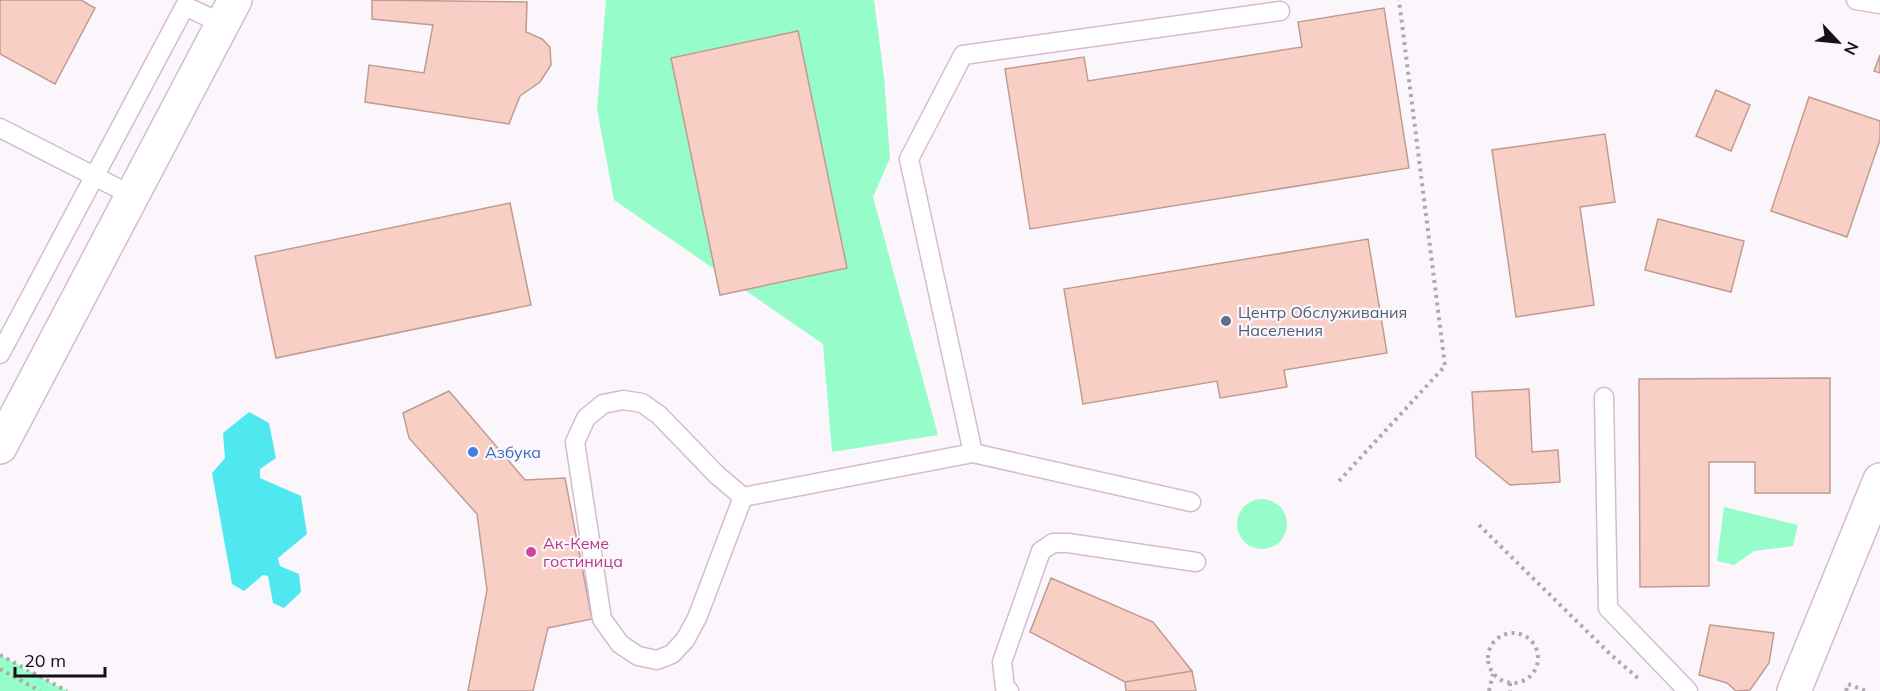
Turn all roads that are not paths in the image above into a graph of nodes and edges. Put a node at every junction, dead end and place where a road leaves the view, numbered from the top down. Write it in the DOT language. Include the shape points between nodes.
graph roads {
  1 [pos="1856,0"];
  2 [pos="1880,4"];
  3 [pos="1280,11"];
  4 [pos="229,12"];
  5 [pos="0,128"];
  6 [pos="94,177"];
  7 [pos="133,196"];
  8 [pos="0,354"];
  9 [pos="1604,397"];
  10 [pos="0,447"];
  11 [pos="973,453"];
  12 [pos="1880,480"];
  13 [pos="743,497"];
  14 [pos="1191,502"];
  15 [pos="1196,562"];
  16 [pos="1008,691"];
  17 [pos="1688,691"];
  18 [pos="1794,691"];
  1 -- 2 [label="lane"];
  3 -- 11 [label="lane" via="963,55 909,159"];
  4 -- 6 [label="lane" via="185,6"];
  4 -- 7 [label="street"];
  5 -- 6 [label="lane"];
  6 -- 7 [label="lane"];
  6 -- 8 [label="lane"];
  7 -- 10 [label="street"];
  9 -- 17 [label="lane" via="1608,608"];
  11 -- 13 [label="lane"];
  11 -- 14 [label="lane"];
  12 -- 18 [label="street"];
  13 -- 13 [label="lane" via="642,403 623,400 603,404 586,418 575,442 602,619 620,644 638,656 657,660 672,654 686,640"];
  15 -- 16 [label="lane" via="1068,543 1053,543 1041,551 1002,662"];
}
